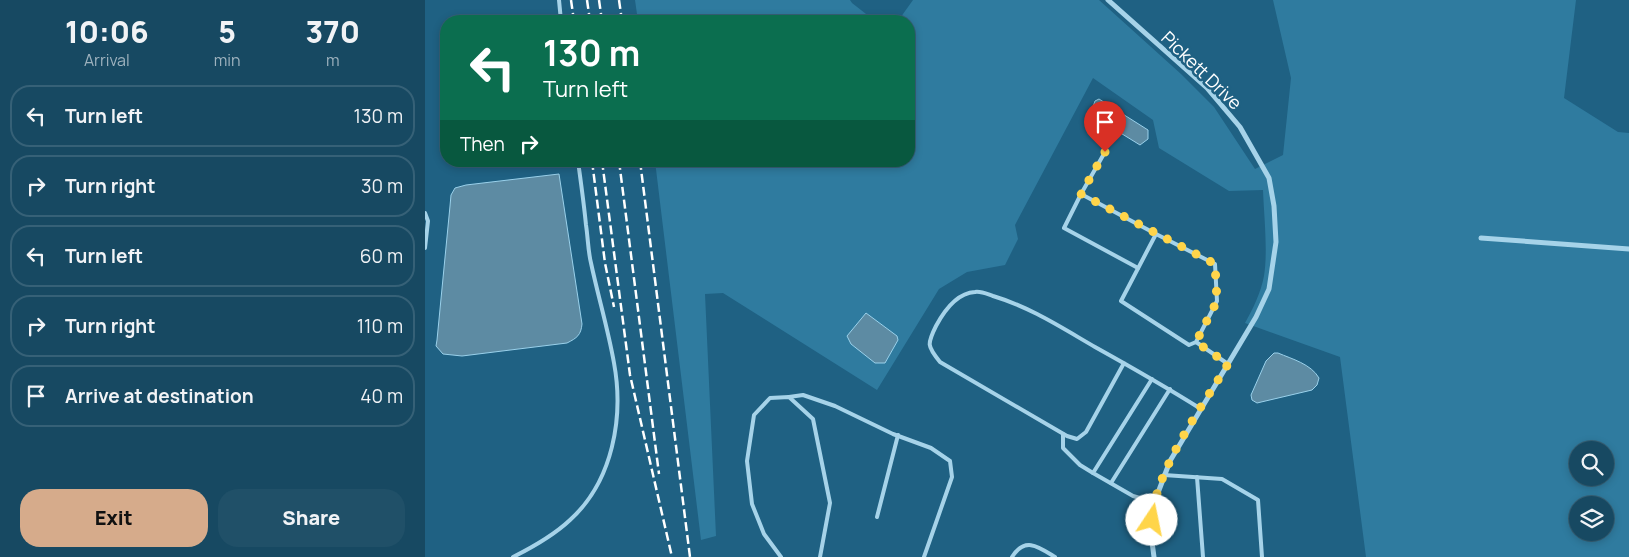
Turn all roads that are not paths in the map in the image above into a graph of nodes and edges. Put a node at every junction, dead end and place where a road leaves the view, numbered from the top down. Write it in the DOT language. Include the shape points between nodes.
graph roads {
  1 [pos="559,0"];
  2 [pos="1108,0"];
  3 [pos="560,15"];
  4 [pos="1105,152"];
  5 [pos="579,167"];
  6 [pos="1081,194"];
  7 [pos="425,213"];
  8 [pos="1156,234"];
  9 [pos="1481,238"];
  10 [pos="425,248"];
  11 [pos="1629,249"];
  12 [pos="1138,268"];
  13 [pos="1196,342"];
  14 [pos="1124,363"];
  15 [pos="1228,364"];
  16 [pos="1153,379"];
  17 [pos="1170,390"];
  18 [pos="789,397"];
  19 [pos="1201,409"];
  20 [pos="1063,434"];
  21 [pos="897,435"];
  22 [pos="1093,473"];
  23 [pos="1164,475"];
  24 [pos="1197,477"];
  25 [pos="1111,483"];
  26 [pos="1155,502"];
  27 [pos="877,517"];
  28 [pos="513,557"];
  29 [pos="781,557"];
  30 [pos="820,557"];
  31 [pos="924,557"];
  32 [pos="1012,557"];
  33 [pos="1055,557"];
  34 [pos="1154,557"];
  35 [pos="1203,557"];
  36 [pos="1262,557"];
  1 -- 3 [label="lane"];
  2 -- 15 [label="street, Pickett Drive" via="1207,88 1240,127 1269,178 1276,242 1269,289"];
  4 -- 6 [label="lane"];
  5 -- 28 [label="lane" via="591,261 614,363 618,421 603,473 588,500 559,530"];
  6 -- 8 [label="lane"];
  6 -- 12 [label="lane" via="1064,228"];
  7 -- 10 [label="lane" via="428,221"];
  8 -- 12 [label="lane"];
  8 -- 13 [label="lane" via="1215,264 1217,301"];
  9 -- 11 [label="street"];
  12 -- 13 [label="lane" via="1121,301 1189,344"];
  13 -- 15 [label="lane"];
  14 -- 16 [label="lane"];
  14 -- 20 [label="lane" via="1086,432 1077,439"];
  14 -- 20 [label="lane" via="1008,301 978,291 965,293 954,301 929,340 930,349 940,362"];
  15 -- 19 [label="street, Pickett Drive"];
  16 -- 17 [label="lane"];
  16 -- 22 [label="lane"];
  17 -- 19 [label="lane"];
  17 -- 25 [label="lane"];
  18 -- 21 [label="lane" via="803,395 835,406"];
  18 -- 29 [label="lane" via="770,398 754,415 747,461 752,504 764,534"];
  18 -- 30 [label="lane" via="813,419 830,503"];
  19 -- 23 [label="street, Pickett Drive"];
  20 -- 22 [label="lane" via="1063,448"];
  21 -- 27 [label="lane"];
  21 -- 31 [label="lane" via="931,448 950,461 952,477"];
  22 -- 25 [label="lane"];
  23 -- 24 [label="lane"];
  23 -- 26 [label="street, Pickett Drive"];
  24 -- 35 [label="lane"];
  24 -- 36 [label="lane" via="1222,479 1258,500"];
  25 -- 26 [label="lane" via="1133,496"];
  26 -- 34 [label="street, Pickett Drive" via="1151,534"];
  32 -- 33 [label="lane" via="1025,544 1036,546"];
}
